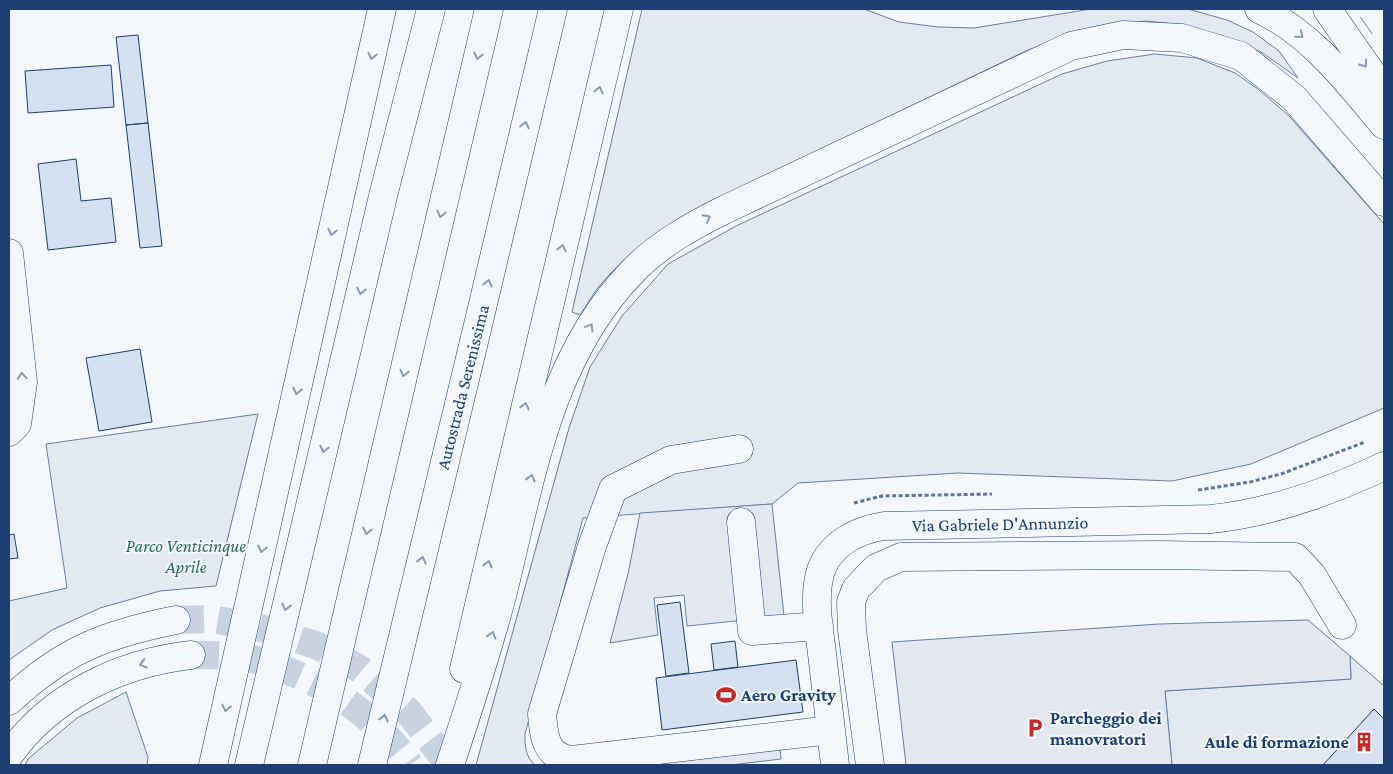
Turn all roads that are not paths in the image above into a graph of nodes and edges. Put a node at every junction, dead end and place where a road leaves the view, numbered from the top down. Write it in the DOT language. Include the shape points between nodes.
graph roads {
  1 [pos="382,9"];
  2 [pos="422,9"];
  3 [pos="430,9"];
  4 [pos="489,9"];
  5 [pos="552,9"];
  6 [pos="618,9"];
  7 [pos="1259,9"];
  8 [pos="1327,9"];
  9 [pos="1372,9"];
  10 [pos="1384,26"];
  11 [pos="1384,91"];
  12 [pos="1384,126"];
  13 [pos="384,192"];
  14 [pos="1384,202"];
  15 [pos="9,253"];
  16 [pos="13,428"];
  17 [pos="739,449"];
  18 [pos="1384,466"];
  19 [pos="741,522"];
  20 [pos="176,620"];
  21 [pos="1342,625"];
  22 [pos="819,626"];
  23 [pos="191,655"];
  24 [pos="9,701"];
  25 [pos="831,730"];
  26 [pos="9,755"];
  27 [pos="213,765"];
  28 [pos="249,765"];
  29 [pos="312,765"];
  30 [pos="372,765"];
  31 [pos="441,765"];
  32 [pos="450,765"];
  33 [pos="835,765"];
  34 [pos="870,765"];
  1 -- 27 [label="main road, one-way"];
  2 -- 13 [label="main road"];
  3 -- 13 [label="main road"];
  4 -- 29 [label="main road, one-way"];
  30 -- 5 [label="main road, Autostrada Serenissima, one-way"];
  31 -- 6 [label="main road, one-way"];
  7 -- 12 [label="main road, one-way" via="1291,27 1320,54"];
  8 -- 11 [label="main road, one-way"];
  9 -- 10 [label="main road, bridge"];
  13 -- 28 [label="main road, one-way"];
  32 -- 14 [label="main road, one-way" via="494,628 541,438 569,364 610,296 634,269 691,227 1071,46 1123,35 1182,38 1241,56 1294,98"];
  16 -- 15 [label="main road, one-way" via="23,382"];
  17 -- 25 [label="main road" via="672,460 613,489 592,546 542,714 544,737 556,755 578,760"];
  18 -- 22 [label="main road, Via Gabriele D'Annunzio" via="1302,499 1242,516 869,529 845,540 824,565 817,593"];
  19 -- 22 [label="main road" via="752,631"];
  20 -- 24 [label="main road" via="138,628 92,644 55,663"];
  21 -- 34 [label="main road" via="1312,575 1295,557 901,557 876,568 856,590 852,602 852,630"];
  22 -- 25 [label="main road, Via Gabriele D'Annunzio"];
  23 -- 26 [label="main road, one-way" via="139,665 79,691 37,723"];
  25 -- 33 [label="main road, Via Gabriele D'Annunzio"];
}
